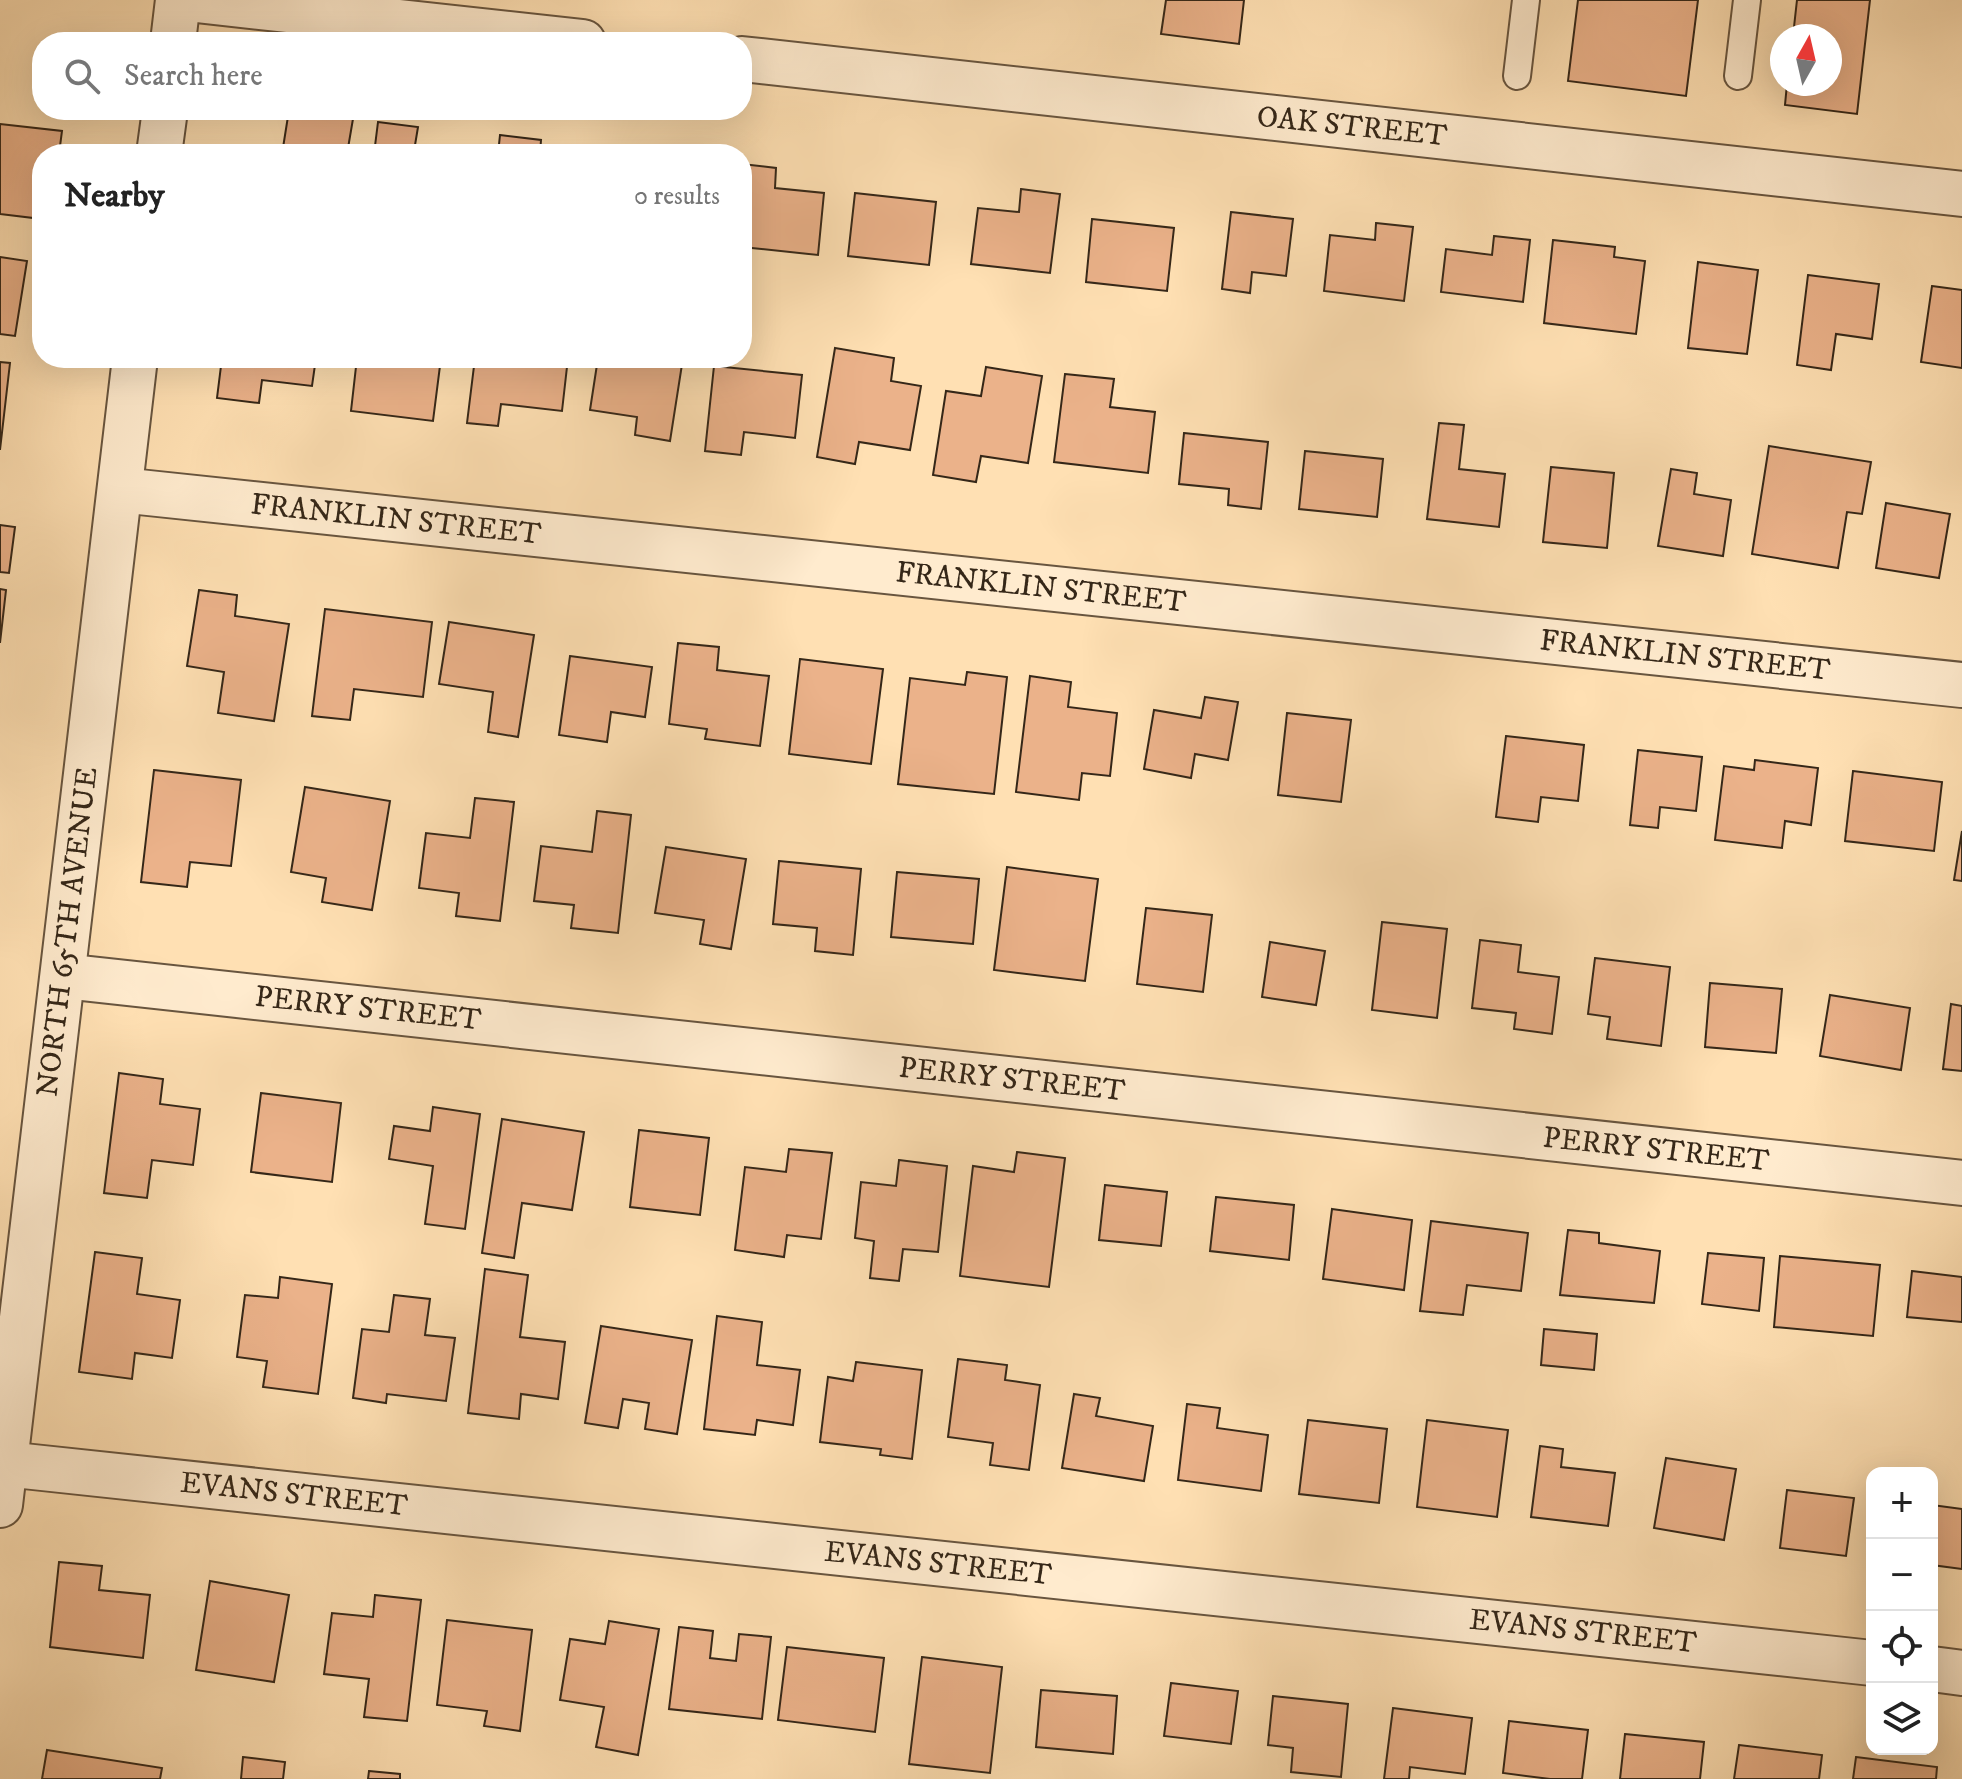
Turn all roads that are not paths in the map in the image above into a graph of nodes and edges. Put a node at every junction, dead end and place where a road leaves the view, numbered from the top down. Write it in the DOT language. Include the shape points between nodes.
graph roads {
  1 [pos="178,0"];
  2 [pos="196,0"];
  3 [pos="1526,0"];
  4 [pos="1747,0"];
  5 [pos="174,32"];
  6 [pos="491,32"];
  7 [pos="752,60"];
  8 [pos="1517,76"];
  9 [pos="1738,76"];
  10 [pos="164,120"];
  11 [pos="160,144"];
  12 [pos="1962,194"];
  13 [pos="134,368"];
  14 [pos="120,490"];
  15 [pos="1962,685"];
  16 [pos="63,976"];
  17 [pos="1962,1183"];
  18 [pos="2,1485"];
  19 [pos="1866,1662"];
  20 [pos="1938,1670"];
  21 [pos="1962,1673"];
  1 -- 5 [label="street"];
  2 -- 6 [label="street"];
  3 -- 8 [label="lane"];
  4 -- 9 [label="lane"];
  7 -- 12 [label="street, OAK STREET"];
  10 -- 11 [label="street"];
  13 -- 14 [label="street, NORTH 65TH AVENUE"];
  14 -- 15 [label="street, FRANKLIN STREET"];
  14 -- 16 [label="street, NORTH 65TH AVENUE"];
  16 -- 17 [label="street, PERRY STREET"];
  16 -- 18 [label="street, NORTH 65TH AVENUE"];
  18 -- 19 [label="street, EVANS STREET"];
  20 -- 21 [label="street"];
}
